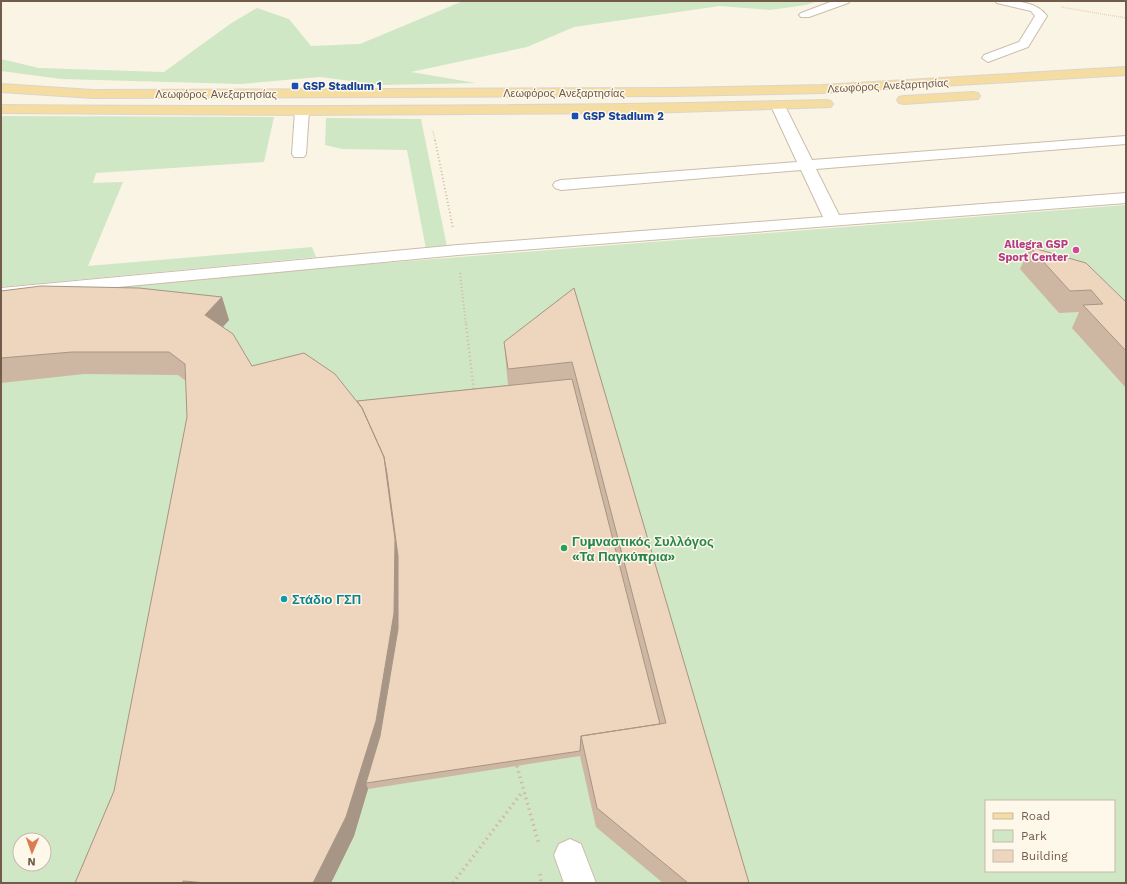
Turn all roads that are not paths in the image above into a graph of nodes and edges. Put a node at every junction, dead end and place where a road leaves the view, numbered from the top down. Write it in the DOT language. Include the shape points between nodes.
graph roads {
  1 [pos="844,1"];
  2 [pos="1001,1"];
  3 [pos="805,15"];
  4 [pos="988,58"];
  5 [pos="1126,71"];
  6 [pos="1,88"];
  7 [pos="988,95"];
  8 [pos="895,101"];
  9 [pos="840,103"];
  10 [pos="778,106"];
  11 [pos="1,109"];
  12 [pos="302,111"];
  13 [pos="1126,140"];
  14 [pos="299,154"];
  15 [pos="807,166"];
  16 [pos="561,185"];
  17 [pos="1126,198"];
  18 [pos="833,220"];
  19 [pos="1,293"];
  1 -- 3 [label="street"];
  2 -- 4 [label="street" via="1034,8 1041,16 1024,44"];
  5 -- 6 [label="main road, Λεωφόρος Ανεξαρτησίας" via="830,89 673,92 93,94"];
  7 -- 8 [label="main road, Λεωφόρος Ανεξαρτησίας"];
  9 -- 10 [label="main road, Λεωφόρος Ανεξαρτησίας"];
  10 -- 12 [label="main road, Λεωφόρος Ανεξαρτησίας"];
  10 -- 15 [label="street"];
  11 -- 12 [label="main road, Λεωφόρος Ανεξαρτησίας"];
  12 -- 14 [label="street"];
  13 -- 15 [label="street"];
  15 -- 16 [label="street"];
  15 -- 18 [label="street"];
  17 -- 18 [label="street"];
  18 -- 19 [label="street" via="466,249"];
}
